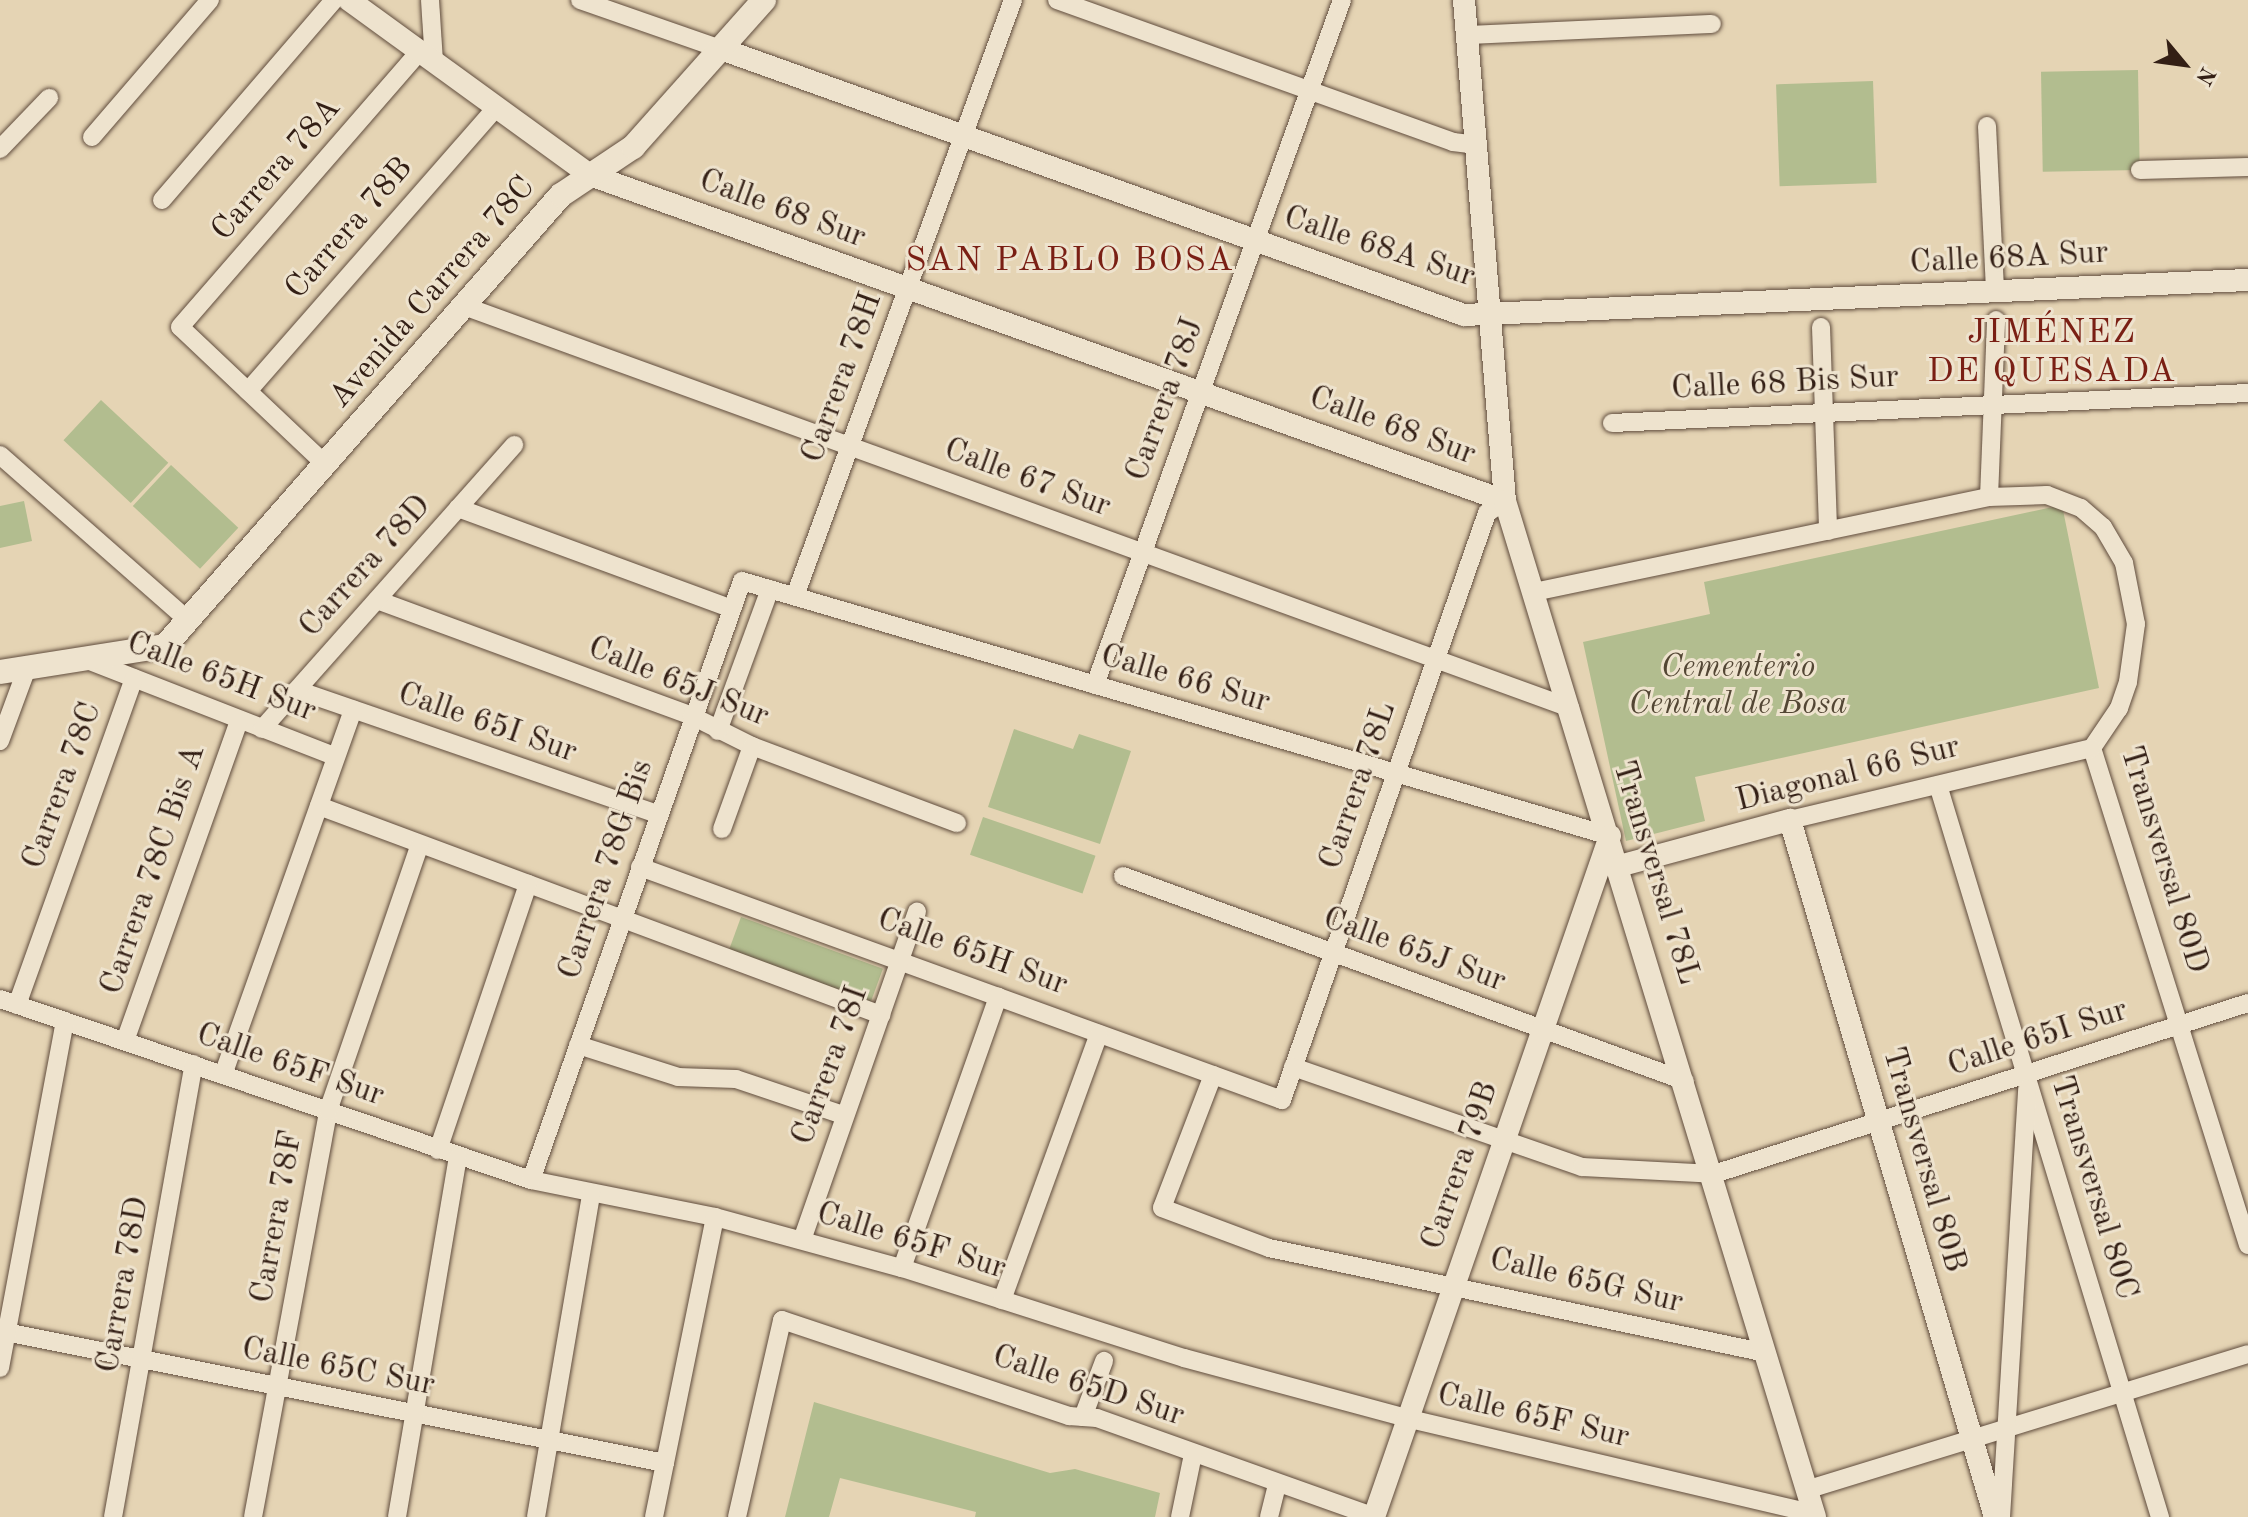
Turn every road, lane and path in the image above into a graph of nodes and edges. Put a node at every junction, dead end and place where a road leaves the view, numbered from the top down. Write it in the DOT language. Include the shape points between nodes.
graph roads {
  1 [pos="210,0"];
  2 [pos="334,0"];
  3 [pos="349,0"];
  4 [pos="430,0"];
  5 [pos="580,0"];
  6 [pos="764,0"];
  7 [pos="1013,0"];
  8 [pos="1057,0"];
  9 [pos="1342,0"];
  10 [pos="1464,0"];
  11 [pos="374,9"];
  12 [pos="1712,24"];
  13 [pos="1467,35"];
  14 [pos="721,49"];
  15 [pos="427,56"];
  16 [pos="1309,91"];
  17 [pos="49,98"];
  18 [pos="497,107"];
  19 [pos="1987,126"];
  20 [pos="963,136"];
  21 [pos="92,137"];
  22 [pos="1476,145"];
  23 [pos="0,149"];
  24 [pos="2248,167"];
  25 [pos="2140,170"];
  26 [pos="590,175"];
  27 [pos="162,200"];
  28 [pos="1255,240"];
  29 [pos="2248,280"];
  30 [pos="908,288"];
  31 [pos="1995,291"];
  32 [pos="464,306"];
  33 [pos="1489,314"];
  34 [pos="1996,320"];
  35 [pos="1821,327"];
  36 [pos="248,391"];
  37 [pos="1201,393"];
  38 [pos="2248,393"];
  39 [pos="1993,405"];
  40 [pos="1824,412"];
  41 [pos="1612,423"];
  42 [pos="514,445"];
  43 [pos="850,446"];
  44 [pos="0,455"];
  45 [pos="325,464"];
  46 [pos="1989,497"];
  47 [pos="1505,501"];
  48 [pos="458,508"];
  49 [pos="1828,531"];
  50 [pos="1143,553"];
  51 [pos="742,581"];
  52 [pos="770,589"];
  53 [pos="1534,592"];
  54 [pos="795,596"];
  55 [pos="377,600"];
  56 [pos="732,609"];
  57 [pos="188,620"];
  58 [pos="165,646"];
  59 [pos="84,659"];
  60 [pos="1435,659"];
  61 [pos="27,668"];
  62 [pos="0,672"];
  63 [pos="134,678"];
  64 [pos="1095,685"];
  65 [pos="297,690"];
  66 [pos="1570,708"];
  67 [pos="353,709"];
  68 [pos="692,716"];
  69 [pos="239,720"];
  70 [pos="262,729"];
  71 [pos="718,731"];
  72 [pos="0,741"];
  73 [pos="752,746"];
  74 [pos="2092,748"];
  75 [pos="336,757"];
  76 [pos="1396,773"];
  77 [pos="1938,785"];
  78 [pos="319,806"];
  79 [pos="658,814"];
  80 [pos="1790,820"];
  81 [pos="957,823"];
  82 [pos="722,829"];
  83 [pos="1610,836"];
  84 [pos="420,844"];
  85 [pos="1619,866"];
  86 [pos="640,867"];
  87 [pos="1123,876"];
  88 [pos="528,884"];
  89 [pos="917,912"];
  90 [pos="622,919"];
  91 [pos="1333,953"];
  92 [pos="900,962"];
  93 [pos="998,997"];
  94 [pos="9,1002"];
  95 [pos="2248,1003"];
  96 [pos="881,1015"];
  97 [pos="65,1021"];
  98 [pos="2181,1025"];
  99 [pos="1543,1030"];
  100 [pos="1099,1034"];
  101 [pos="125,1041"];
  102 [pos="578,1045"];
  103 [pos="194,1064"];
  104 [pos="1293,1067"];
  105 [pos="2027,1074"];
  106 [pos="223,1075"];
  107 [pos="1213,1075"];
  108 [pos="1685,1081"];
  109 [pos="1282,1100"];
  110 [pos="328,1111"];
  111 [pos="843,1115"];
  112 [pos="1879,1122"];
  113 [pos="1503,1141"];
  114 [pos="438,1150"];
  115 [pos="458,1157"];
  116 [pos="1714,1174"];
  117 [pos="531,1180"];
  118 [pos="591,1195"];
  119 [pos="715,1217"];
  120 [pos="802,1240"];
  121 [pos="2248,1245"];
  122 [pos="902,1268"];
  123 [pos="1454,1283"];
  124 [pos="1002,1300"];
  125 [pos="3,1332"];
  126 [pos="1766,1353"];
  127 [pos="2248,1354"];
  128 [pos="142,1360"];
  129 [pos="1104,1361"];
  130 [pos="0,1368"];
  131 [pos="277,1387"];
  132 [pos="2124,1392"];
  133 [pos="414,1414"];
  134 [pos="1083,1417"];
  135 [pos="1406,1418"];
  136 [pos="2006,1428"];
  137 [pos="1972,1439"];
  138 [pos="550,1441"];
  139 [pos="1193,1454"];
  140 [pos="665,1463"];
  141 [pos="1277,1485"];
  142 [pos="1806,1490"];
  143 [pos="1814,1515"];
  144 [pos="113,1517"];
  145 [pos="253,1517"];
  146 [pos="397,1517"];
  147 [pos="536,1517"];
  148 [pos="654,1517"];
  149 [pos="737,1517"];
  150 [pos="1180,1517"];
  151 [pos="1269,1517"];
  152 [pos="1373,1517"];
  153 [pos="1998,1517"];
  154 [pos="2160,1517"];
  1 -- 21 [label="street"];
  2 -- 27 [label="street"];
  3 -- 11 [label="street, Calle 68 Sur"];
  4 -- 15 [label="street"];
  5 -- 14 [label="street, Calle 68A Sur"];
  6 -- 14 [label="main road, Avenida Carrera 78C"];
  7 -- 20 [label="street, Carrera 78H"];
  8 -- 16 [label="street"];
  9 -- 16 [label="street, Carrera 78J"];
  10 -- 13 [label="street, Transversal 78L"];
  11 -- 15 [label="street, Calle 68 Sur"];
  12 -- 13 [label="street"];
  13 -- 22 [label="street, Transversal 78L"];
  14 -- 20 [label="street, Calle 68A Sur"];
  14 -- 26 [label="main road, Avenida Carrera 78C" via="633,147"];
  15 -- 18 [label="street, Calle 68 Sur"];
  15 -- 36 [label="street, Carrera 78A" via="180,327"];
  16 -- 22 [label="street"];
  16 -- 28 [label="street, Carrera 78J"];
  17 -- 23 [label="street"];
  18 -- 26 [label="street, Calle 68 Sur"];
  18 -- 36 [label="street, Carrera 78B"];
  19 -- 31 [label="street"];
  20 -- 28 [label="street, Calle 68A Sur"];
  20 -- 30 [label="street, Carrera 78H"];
  22 -- 33 [label="street, Transversal 78L"];
  24 -- 25 [label="street"];
  26 -- 30 [label="street, Calle 68 Sur"];
  26 -- 32 [label="main road, Avenida Carrera 78C" via="561,195"];
  28 -- 33 [label="street, Calle 68A Sur" via="1464,315"];
  28 -- 37 [label="street, Carrera 78J"];
  29 -- 31 [label="street, Calle 68A Sur"];
  30 -- 37 [label="street, Calle 68 Sur"];
  30 -- 43 [label="street, Carrera 78H"];
  31 -- 33 [label="street, Calle 68A Sur"];
  32 -- 43 [label="street, Calle 67 Sur"];
  32 -- 45 [label="main road, Avenida Carrera 78C"];
  33 -- 47 [label="street, Transversal 78L"];
  34 -- 39 [label="street"];
  35 -- 40 [label="street"];
  36 -- 45 [label="street"];
  37 -- 47 [label="street, Calle 68 Sur"];
  37 -- 50 [label="street, Carrera 78J"];
  38 -- 39 [label="street, Calle 68 Bis Sur"];
  39 -- 40 [label="street, Calle 68 Bis Sur"];
  39 -- 46 [label="street"];
  40 -- 41 [label="street, Calle 68 Bis Sur"];
  40 -- 49 [label="street"];
  42 -- 48 [label="street, Carrera 78D"];
  43 -- 50 [label="street, Calle 67 Sur"];
  43 -- 54 [label="street, Carrera 78H"];
  44 -- 57 [label="street"];
  45 -- 57 [label="main road, Avenida Carrera 78C"];
  46 -- 49 [label="street"];
  46 -- 74 [label="street, Transversal 80D" via="2047,495 2081,508 2103,527 2124,563 2136,624 2124,695"];
  47 -- 53 [label="street, Transversal 78L"];
  47 -- 60 [label="street, Carrera 78L" via="1487,513"];
  48 -- 55 [label="street, Carrera 78D"];
  48 -- 56 [label="street"];
  49 -- 53 [label="street"];
  50 -- 60 [label="street, Calle 67 Sur"];
  50 -- 64 [label="street, Carrera 78J"];
  51 -- 52 [label="street, Calle 66 Sur"];
  51 -- 56 [label="street, Carrera 78G Bis"];
  52 -- 54 [label="street, Calle 66 Sur"];
  52 -- 71 [label="street"];
  53 -- 66 [label="street, Transversal 78L"];
  54 -- 64 [label="street, Calle 66 Sur"];
  55 -- 65 [label="street, Carrera 78D"];
  55 -- 68 [label="street, Calle 65J Sur"];
  56 -- 68 [label="street, Carrera 78G Bis"];
  57 -- 58 [label="main road, Avenida Carrera 78C"];
  58 -- 59 [label="main road, Calle 65H Sur"];
  59 -- 61 [label="main road, Calle 65H Sur"];
  59 -- 63 [label="street, Calle 65H Sur"];
  60 -- 66 [label="street, Calle 67 Sur"];
  60 -- 76 [label="street, Carrera 78L"];
  61 -- 62 [label="main road, Calle 65H Sur"];
  61 -- 72 [label="street"];
  63 -- 69 [label="street, Calle 65H Sur"];
  63 -- 94 [label="street, Carrera 78C"];
  64 -- 76 [label="street, Calle 66 Sur"];
  65 -- 67 [label="street, Calle 65I Sur"];
  65 -- 70 [label="street, Carrera 78D"];
  66 -- 83 [label="street, Transversal 78L"];
  67 -- 75 [label="street"];
  67 -- 79 [label="street, Calle 65I Sur"];
  68 -- 71 [label="street, Calle 65J Sur"];
  68 -- 79 [label="street, Carrera 78G Bis"];
  69 -- 70 [label="street, Calle 65H Sur"];
  69 -- 101 [label="street, Carrera 78C Bis A"];
  70 -- 75 [label="street, Calle 65H Sur"];
  71 -- 73 [label="street, Calle 65J Sur"];
  73 -- 81 [label="street, Calle 65J Sur"];
  73 -- 82 [label="street"];
  74 -- 77 [label="street, Diagonal 66 Sur"];
  74 -- 98 [label="street, Transversal 80D"];
  75 -- 78 [label="street"];
  76 -- 83 [label="street, Calle 66 Sur"];
  76 -- 91 [label="street, Carrera 78L"];
  77 -- 80 [label="street, Diagonal 66 Sur"];
  77 -- 105 [label="street, Transversal 80C"];
  78 -- 84 [label="street"];
  78 -- 106 [label="street"];
  79 -- 86 [label="street, Carrera 78G Bis"];
  80 -- 85 [label="street, Diagonal 66 Sur"];
  80 -- 112 [label="street, Transversal 80B"];
  83 -- 85 [label="street, Transversal 78L"];
  83 -- 99 [label="street, Carrera 79B"];
  84 -- 88 [label="street"];
  84 -- 110 [label="street, Carrera 78F"];
  85 -- 108 [label="street, Transversal 78L"];
  86 -- 90 [label="street, Carrera 78G Bis"];
  86 -- 92 [label="street, Calle 65H Sur"];
  87 -- 91 [label="street, Calle 65J Sur"];
  88 -- 90 [label="street"];
  88 -- 114 [label="street"];
  89 -- 92 [label="street, Carrera 78I"];
  90 -- 96 [label="street"];
  90 -- 102 [label="street, Carrera 78G Bis"];
  91 -- 99 [label="street, Calle 65J Sur"];
  91 -- 104 [label="street, Carrera 78L"];
  92 -- 93 [label="street, Calle 65H Sur"];
  92 -- 96 [label="street, Carrera 78I"];
  93 -- 100 [label="street, Calle 65H Sur"];
  93 -- 122 [label="street"];
  94 -- 97 [label="street, Calle 65F Sur"];
  95 -- 98 [label="street, Calle 65I Sur"];
  96 -- 111 [label="street, Carrera 78I"];
  97 -- 101 [label="street, Calle 65F Sur"];
  97 -- 125 [label="street"];
  98 -- 105 [label="street, Calle 65I Sur"];
  98 -- 121 [label="street, Transversal 80D"];
  99 -- 108 [label="street, Calle 65J Sur"];
  99 -- 113 [label="street, Carrera 79B"];
  100 -- 107 [label="street, Calle 65H Sur"];
  100 -- 124 [label="street"];
  101 -- 103 [label="street, Calle 65F Sur"];
  102 -- 111 [label="street" via="678,1077 736,1079"];
  102 -- 117 [label="street, Carrera 78G Bis"];
  103 -- 106 [label="street, Calle 65F Sur"];
  103 -- 128 [label="street, Carrera 78D"];
  104 -- 109 [label="street, Carrera 78L"];
  104 -- 113 [label="street, Calle 65I Sur"];
  105 -- 112 [label="street, Calle 65I Sur"];
  105 -- 132 [label="street, Transversal 80C"];
  105 -- 136 [label="street"];
  106 -- 110 [label="street, Calle 65F Sur"];
  107 -- 109 [label="street, Calle 65H Sur"];
  107 -- 123 [label="street, Calle 65G Sur" via="1162,1208 1269,1248"];
  108 -- 116 [label="street, Transversal 78L"];
  110 -- 114 [label="street, Calle 65F Sur"];
  110 -- 131 [label="street, Carrera 78F"];
  111 -- 120 [label="street, Carrera 78I"];
  112 -- 116 [label="street, Calle 65I Sur"];
  112 -- 137 [label="street, Transversal 80B"];
  113 -- 116 [label="street, Calle 65I Sur" via="1582,1167"];
  113 -- 123 [label="street, Carrera 79B"];
  114 -- 115 [label="street, Calle 65F Sur"];
  115 -- 117 [label="street, Calle 65F Sur"];
  115 -- 133 [label="street"];
  116 -- 126 [label="street, Transversal 78L"];
  117 -- 118 [label="street, Calle 65F Sur"];
  118 -- 119 [label="street, Calle 65F Sur"];
  118 -- 138 [label="street"];
  119 -- 120 [label="street, Calle 65F Sur"];
  119 -- 140 [label="street"];
  120 -- 122 [label="street, Calle 65F Sur"];
  122 -- 124 [label="street, Calle 65F Sur"];
  123 -- 126 [label="street, Calle 65G Sur"];
  123 -- 135 [label="street, Carrera 79B"];
  124 -- 135 [label="street, Calle 65F Sur" via="1184,1358"];
  125 -- 128 [label="street, Calle 65C Sur"];
  125 -- 130 [label="street"];
  126 -- 142 [label="street, Transversal 78L"];
  127 -- 132 [label="street"];
  128 -- 131 [label="street, Calle 65C Sur"];
  128 -- 144 [label="street, Carrera 78D"];
  129 -- 134 [label="street"];
  131 -- 133 [label="street, Calle 65C Sur"];
  131 -- 145 [label="street, Carrera 78F"];
  132 -- 136 [label="street"];
  132 -- 154 [label="street, Transversal 80C"];
  133 -- 138 [label="street, Calle 65C Sur"];
  133 -- 146 [label="street"];
  134 -- 139 [label="street, Calle 65D Sur"];
  134 -- 149 [label="street, Calle 65D Sur" via="782,1320"];
  135 -- 143 [label="street, Calle 65F Sur"];
  135 -- 152 [label="street, Carrera 79B"];
  136 -- 137 [label="street"];
  136 -- 153 [label="street"];
  137 -- 142 [label="street"];
  137 -- 153 [label="street, Transversal 80B"];
  138 -- 140 [label="street, Calle 65C Sur"];
  138 -- 147 [label="street"];
  139 -- 141 [label="street, Calle 65D Sur"];
  139 -- 150 [label="street"];
  140 -- 148 [label="street"];
  141 -- 151 [label="street"];
  141 -- 152 [label="street, Calle 65D Sur"];
  142 -- 143 [label="street, Transversal 78L"];
}
